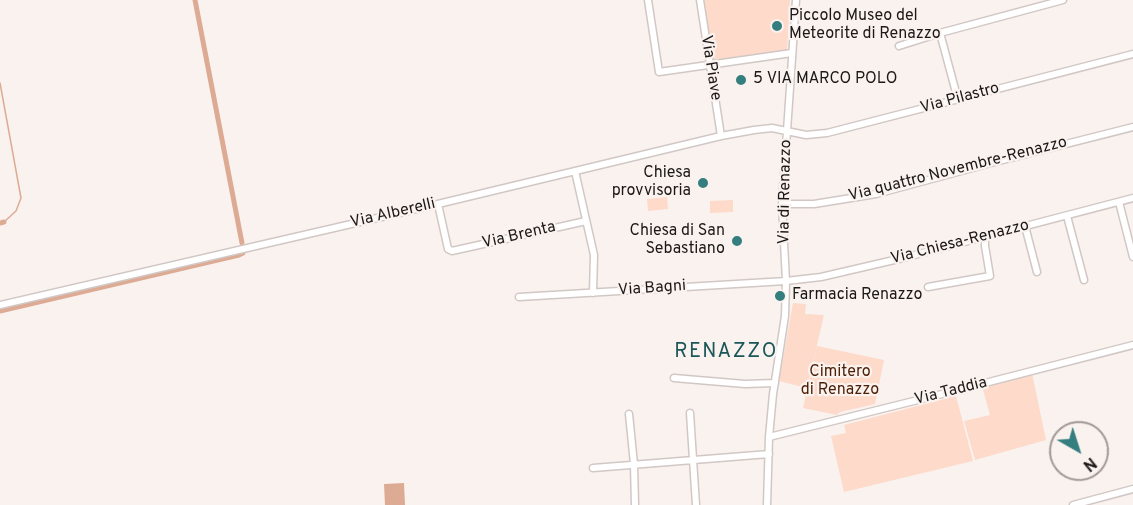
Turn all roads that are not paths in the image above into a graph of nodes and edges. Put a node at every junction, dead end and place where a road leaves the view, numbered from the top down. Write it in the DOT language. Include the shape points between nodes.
graph roads {
  1 [pos="648,0"];
  2 [pos="700,0"];
  3 [pos="796,0"];
  4 [pos="1064,0"];
  5 [pos="940,33"];
  6 [pos="899,46"];
  7 [pos="792,53"];
  8 [pos="1133,54"];
  9 [pos="710,65"];
  10 [pos="958,100"];
  11 [pos="1133,127"];
  12 [pos="786,131"];
  13 [pos="721,136"];
  14 [pos="575,171"];
  15 [pos="1133,198"];
  16 [pos="1119,202"];
  17 [pos="438,204"];
  18 [pos="782,204"];
  19 [pos="1067,216"];
  20 [pos="586,221"];
  21 [pos="1025,226"];
  22 [pos="985,237"];
  23 [pos="1133,257"];
  24 [pos="1037,272"];
  25 [pos="1084,280"];
  26 [pos="786,281"];
  27 [pos="928,287"];
  28 [pos="593,293"];
  29 [pos="519,297"];
  30 [pos="0,305"];
  31 [pos="1133,345"];
  32 [pos="674,378"];
  33 [pos="775,383"];
  34 [pos="690,413"];
  35 [pos="629,414"];
  36 [pos="769,437"];
  37 [pos="769,454"];
  38 [pos="693,459"];
  39 [pos="634,464"];
  40 [pos="593,468"];
  41 [pos="1133,489"];
  42 [pos="635,505"];
  43 [pos="696,505"];
  44 [pos="766,505"];
  45 [pos="1074,505"];
  1 -- 9 [label="street" via="659,72"];
  2 -- 9 [label="street, Via Piave"];
  3 -- 7 [label="street, Via di Renazzo"];
  4 -- 5 [label="street"];
  5 -- 6 [label="street"];
  5 -- 10 [label="street"];
  7 -- 9 [label="street"];
  7 -- 12 [label="street, Via di Renazzo"];
  8 -- 10 [label="street, Via Pilastro"];
  9 -- 13 [label="street, Via Piave"];
  10 -- 12 [label="street, Via Pilastro" via="826,133"];
  11 -- 18 [label="street, Via quattro Novembre-Renazzo" via="876,194 814,204"];
  12 -- 13 [label="street, Via Alberelli" via="772,128"];
  12 -- 18 [label="street, Via di Renazzo"];
  13 -- 14 [label="street, Via Alberelli"];
  14 -- 17 [label="street, Via Alberelli"];
  14 -- 20 [label="street"];
  15 -- 16 [label="street, Via Chiesa-Renazzo"];
  16 -- 19 [label="street, Via Chiesa-Renazzo"];
  16 -- 23 [label="street"];
  17 -- 20 [label="street, Via Brenta" via="448,249 452,251"];
  17 -- 30 [label="street, Via Alberelli"];
  18 -- 26 [label="street, Via di Renazzo"];
  19 -- 21 [label="street, Via Chiesa-Renazzo"];
  19 -- 25 [label="street"];
  20 -- 28 [label="street" via="594,255"];
  21 -- 22 [label="street, Via Chiesa-Renazzo"];
  21 -- 24 [label="street"];
  22 -- 26 [label="street, Via Chiesa-Renazzo" via="821,277"];
  22 -- 27 [label="street" via="990,276"];
  26 -- 28 [label="street, Via Bagni"];
  26 -- 33 [label="street, Via di Renazzo"];
  28 -- 29 [label="street, Via Bagni"];
  31 -- 36 [label="street, Via Taddia"];
  32 -- 33 [label="street"];
  33 -- 36 [label="street, Via di Renazzo"];
  34 -- 38 [label="street"];
  35 -- 39 [label="street"];
  36 -- 37 [label="street, Via di Renazzo"];
  37 -- 38 [label="street"];
  37 -- 44 [label="street, Via di Renazzo"];
  38 -- 39 [label="street"];
  38 -- 43 [label="street"];
  39 -- 40 [label="street"];
  39 -- 42 [label="street"];
  41 -- 45 [label="street"];
}
